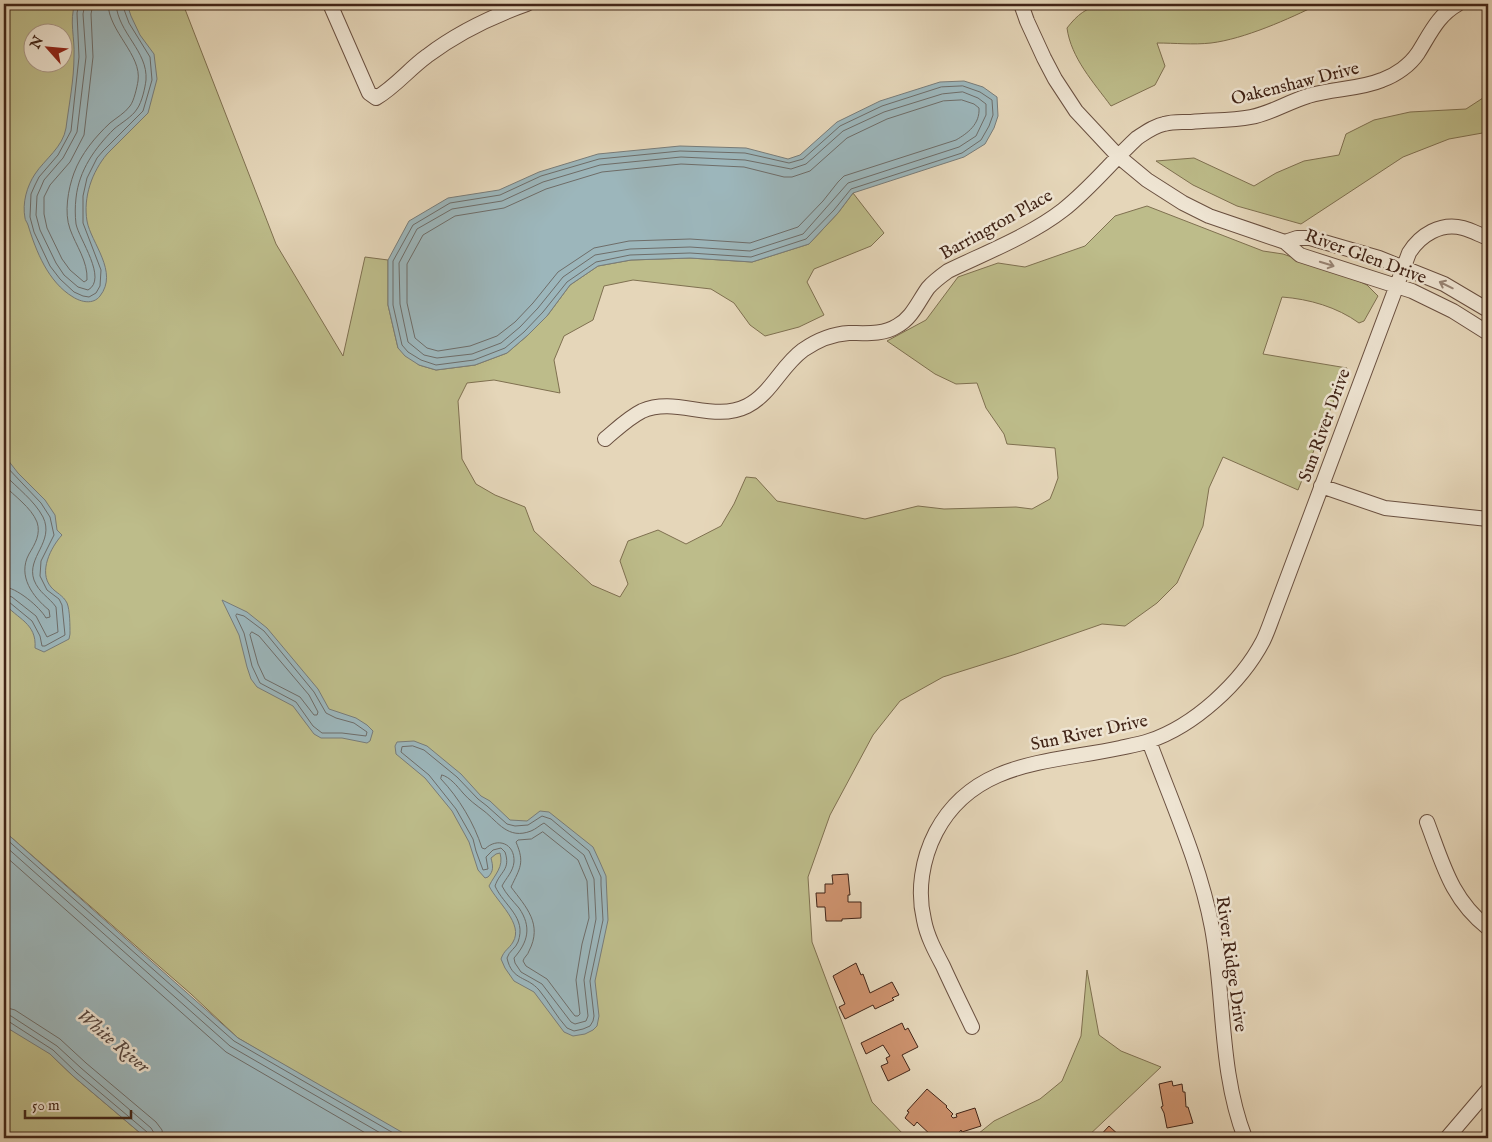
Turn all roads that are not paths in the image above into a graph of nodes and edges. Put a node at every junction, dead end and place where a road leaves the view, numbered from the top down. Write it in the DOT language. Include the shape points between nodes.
graph roads {
  1 [pos="330,4"];
  2 [pos="527,4"];
  3 [pos="1021,4"];
  4 [pos="1458,4"];
  5 [pos="1118,156"];
  6 [pos="1488,238"];
  7 [pos="1285,242"];
  8 [pos="1400,276"];
  9 [pos="1488,310"];
  10 [pos="1488,333"];
  11 [pos="605,439"];
  12 [pos="1321,486"];
  13 [pos="1488,519"];
  14 [pos="1149,741"];
  15 [pos="1427,822"];
  16 [pos="1488,928"];
  17 [pos="972,1027"];
  18 [pos="1488,1090"];
  19 [pos="1245,1138"];
  20 [pos="1448,1138"];
  1 -- 2 [label="street" via="369,93 376,98 435,51 478,26"];
  3 -- 5 [label="street, River Glen Drive" via="1034,38 1065,94 1094,132"];
  4 -- 5 [label="street, Oakenshaw Drive" via="1442,16 1410,62 1386,79 1308,96 1272,112 1251,117 1166,123 1142,134"];
  5 -- 7 [label="street, River Glen Drive" via="1160,189 1196,210"];
  5 -- 11 [label="street, Barrington Place" via="1084,192 1050,219 936,279 915,309 898,326 882,332 835,335 811,345 793,358 757,400 737,410 712,412 658,406 642,411"];
  6 -- 8 [label="street, Sun River Drive" via="1461,228 1443,228 1420,238 1409,253"];
  7 -- 8 [label="street, River Glen Drive, one-way" via="1300,255"];
  7 -- 8 [label="street, River Glen Drive" via="1310,238 1379,258"];
  9 -- 8 [label="street, River Glen Drive, one-way" via="1444,284"];
  8 -- 10 [label="street, River Glen Drive"];
  8 -- 12 [label="street, Sun River Drive"];
  12 -- 13 [label="street" via="1385,508"];
  12 -- 14 [label="street, Sun River Drive" via="1274,616 1247,665 1218,698 1195,717"];
  14 -- 17 [label="street, Sun River Drive" via="1025,766 986,780 951,809 939,827 924,866 921,892 924,920 930,940"];
  14 -- 19 [label="street, River Ridge Drive" via="1196,864 1206,904 1216,956 1232,1095"];
  15 -- 16 [label="street" via="1459,898"];
  18 -- 20 [label="street"];
}
